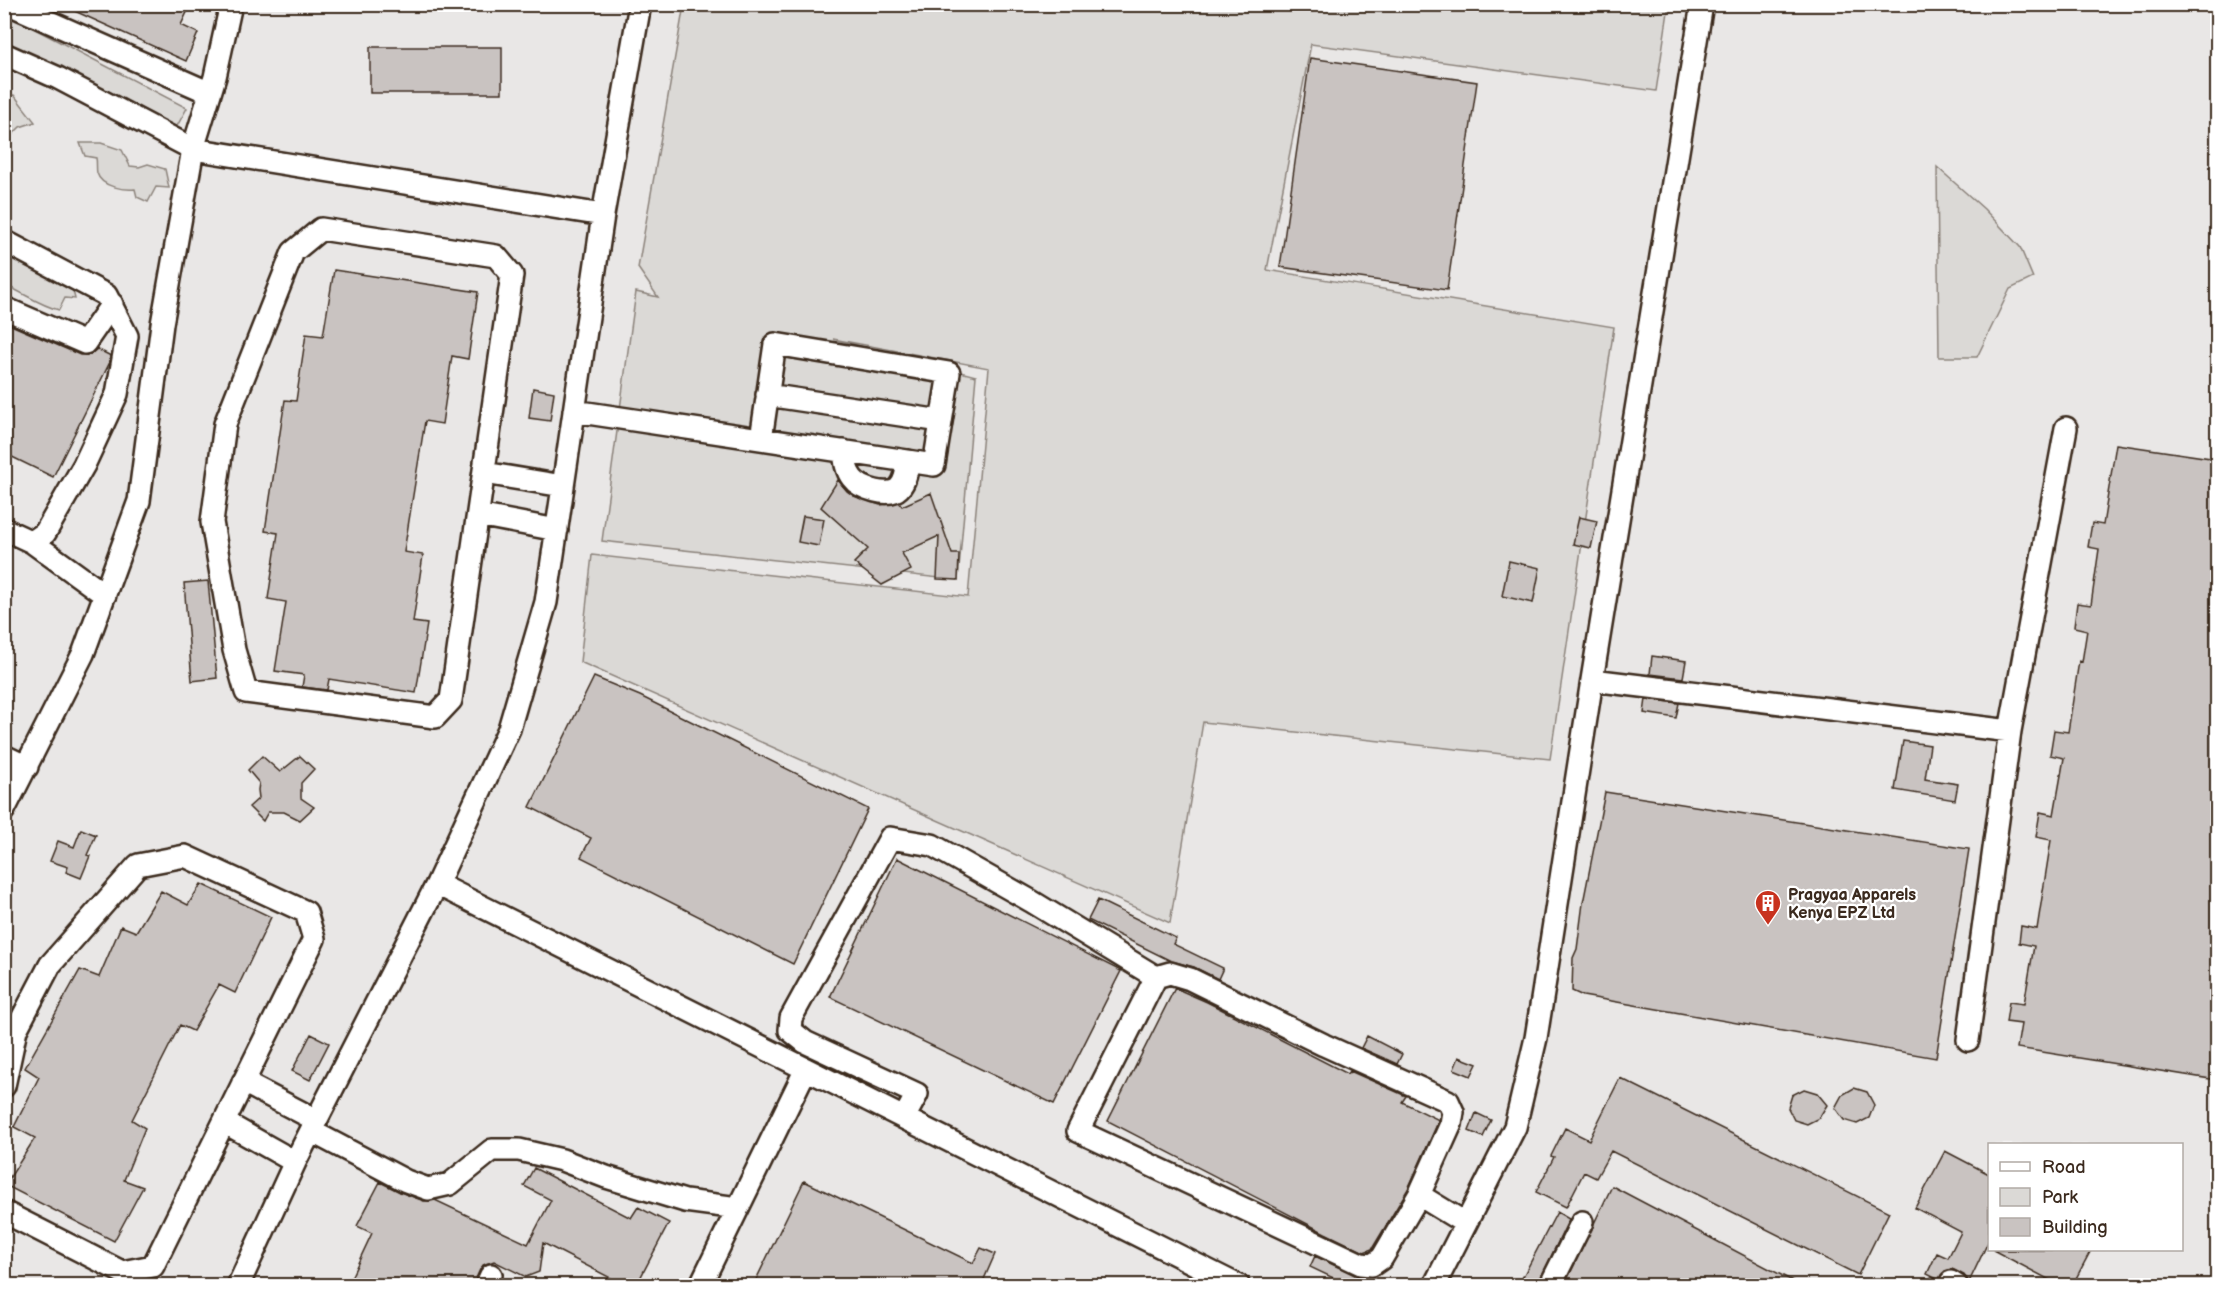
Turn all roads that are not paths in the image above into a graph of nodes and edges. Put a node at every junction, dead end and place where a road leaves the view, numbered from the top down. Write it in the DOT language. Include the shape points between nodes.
graph roads {
  1 [pos="9,4"];
  2 [pos="231,4"];
  3 [pos="640,4"];
  4 [pos="1702,4"];
  5 [pos="4,54"];
  6 [pos="210,93"];
  7 [pos="193,149"];
  8 [pos="603,215"];
  9 [pos="4,241"];
  10 [pos="112,304"];
  11 [pos="4,309"];
  12 [pos="767,395"];
  13 [pos="574,411"];
  14 [pos="941,421"];
  15 [pos="2066,428"];
  16 [pos="760,439"];
  17 [pos="844,451"];
  18 [pos="908,461"];
  19 [pos="484,473"];
  20 [pos="563,486"];
  21 [pos="478,515"];
  22 [pos="4,529"];
  23 [pos="557,530"];
  24 [pos="32,542"];
  25 [pos="105,595"];
  26 [pos="1592,680"];
  27 [pos="2010,731"];
  28 [pos="4,756"];
  29 [pos="27,767"];
  30 [pos="4,810"];
  31 [pos="437,884"];
  32 [pos="1156,977"];
  33 [pos="1968,1040"];
  34 [pos="806,1069"];
  35 [pos="243,1082"];
  36 [pos="4,1086"];
  37 [pos="904,1118"];
  38 [pos="224,1122"];
  39 [pos="314,1126"];
  40 [pos="295,1162"];
  41 [pos="1419,1195"];
  42 [pos="738,1208"];
  43 [pos="4,1212"];
  44 [pos="1582,1222"];
  45 [pos="1465,1223"];
  46 [pos="238,1286"];
  47 [pos="700,1286"];
  48 [pos="1239,1286"];
  49 [pos="1434,1286"];
  50 [pos="1550,1286"];
  1 -- 6 [label="street"];
  2 -- 6 [label="street"];
  3 -- 8 [label="street"];
  4 -- 26 [label="street"];
  5 -- 7 [label="street"];
  6 -- 7 [label="street"];
  7 -- 8 [label="street"];
  7 -- 25 [label="street" via="162,324 139,501"];
  8 -- 13 [label="street"];
  9 -- 10 [label="street" via="106,295"];
  10 -- 11 [label="street" via="85,343"];
  10 -- 24 [label="street" via="127,336 117,394 63,504 45,533"];
  12 -- 14 [label="street"];
  12 -- 14 [label="street" via="775,344 949,372"];
  12 -- 16 [label="street"];
  13 -- 16 [label="street"];
  13 -- 20 [label="street"];
  14 -- 18 [label="street" via="934,465"];
  15 -- 27 [label="street"];
  16 -- 17 [label="street"];
  17 -- 18 [label="street"];
  17 -- 18 [label="street" via="850,477 861,487 878,491 898,489"];
  19 -- 20 [label="street"];
  19 -- 21 [label="street"];
  19 -- 21 [label="street" via="512,275 496,256 321,230 293,252 225,423 212,522 234,650 246,692 435,717 451,700"];
  20 -- 23 [label="street"];
  21 -- 23 [label="street"];
  22 -- 24 [label="street"];
  23 -- 31 [label="street" via="546,602 509,729"];
  24 -- 25 [label="street"];
  25 -- 29 [label="street" via="83,654"];
  26 -- 27 [label="street"];
  26 -- 45 [label="street" via="1536,1038 1515,1126"];
  27 -- 33 [label="street"];
  28 -- 29 [label="street"];
  29 -- 30 [label="street"];
  31 -- 34 [label="street"];
  31 -- 39 [label="street"];
  32 -- 37 [label="street" via="932,845 890,838 791,1018 790,1030 805,1042 917,1094"];
  32 -- 41 [label="street" via="1170,973 1190,979 1448,1101 1453,1112 1451,1124"];
  32 -- 41 [label="street" via="1078,1131 1361,1264 1372,1265 1382,1258"];
  34 -- 37 [label="street"];
  34 -- 42 [label="street"];
  35 -- 36 [label="street" via="314,939 306,912 185,856 138,865 50,965 16,1030"];
  35 -- 38 [label="street"];
  35 -- 39 [label="street"];
  37 -- 48 [label="street"];
  38 -- 40 [label="street"];
  38 -- 43 [label="street" via="153,1266 122,1272"];
  39 -- 40 [label="street"];
  39 -- 42 [label="street" via="406,1181 428,1189 450,1184 492,1150 519,1150 562,1160 685,1201"];
  40 -- 46 [label="street"];
  41 -- 45 [label="street"];
  42 -- 47 [label="street"];
  44 -- 50 [label="street"];
  45 -- 49 [label="street"];
}
